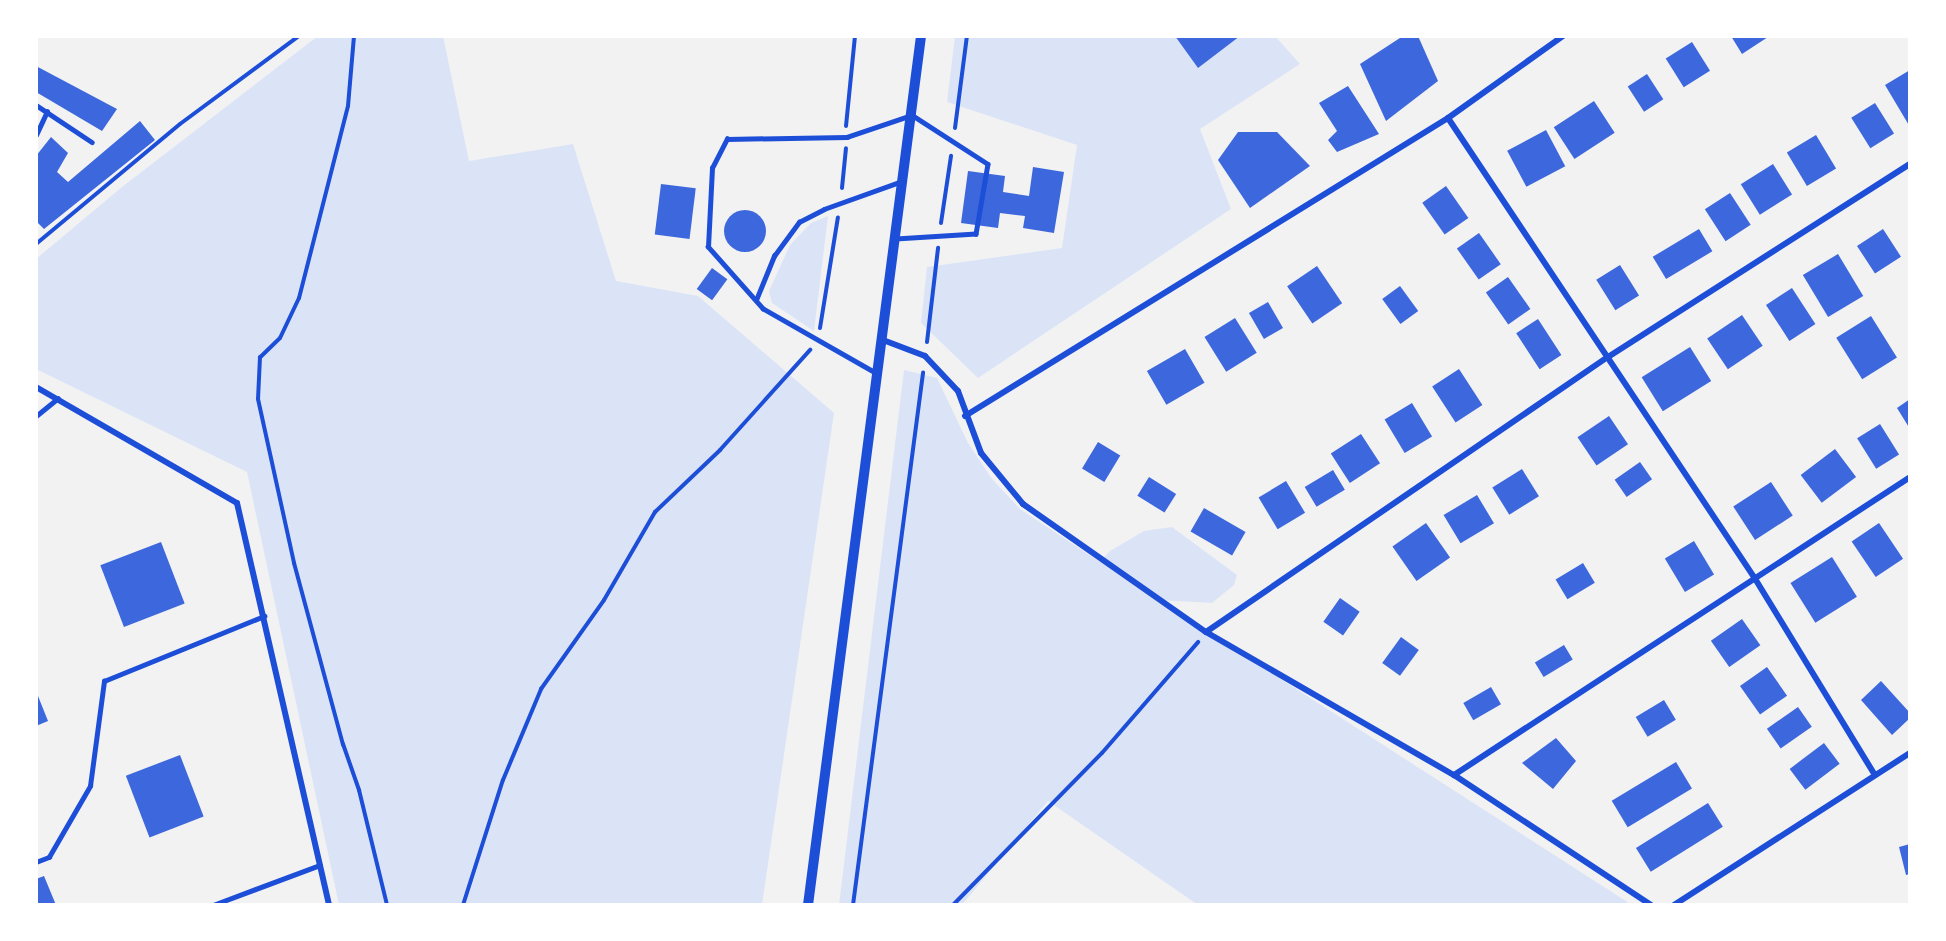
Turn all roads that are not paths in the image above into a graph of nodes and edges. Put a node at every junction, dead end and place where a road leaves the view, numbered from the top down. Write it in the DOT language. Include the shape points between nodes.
graph roads {
  1 [pos="921,36"];
  2 [pos="1563,36"];
  3 [pos="36,105"];
  4 [pos="47,111"];
  5 [pos="912,115"];
  6 [pos="1448,118"];
  7 [pos="36,135"];
  8 [pos="92,142"];
  9 [pos="1910,164"];
  10 [pos="904,181"];
  11 [pos="896,239"];
  12 [pos="756,300"];
  13 [pos="883,340"];
  14 [pos="1608,357"];
  15 [pos="878,375"];
  16 [pos="36,387"];
  17 [pos="58,398"];
  18 [pos="36,416"];
  19 [pos="965,416"];
  20 [pos="1910,477"];
  21 [pos="1754,577"];
  22 [pos="264,616"];
  23 [pos="1206,632"];
  24 [pos="1910,753"];
  25 [pos="1454,775"];
  26 [pos="1875,775"];
  27 [pos="36,862"];
  28 [pos="320,865"];
  29 [pos="213,905"];
  30 [pos="329,905"];
  31 [pos="808,905"];
  32 [pos="1651,905"];
  33 [pos="1674,905"];
  1 -- 5 [label="street"];
  2 -- 6 [label="street"];
  3 -- 4 [label="lane"];
  4 -- 7 [label="lane"];
  4 -- 8 [label="lane"];
  5 -- 10 [label="street"];
  5 -- 11 [label="lane" via="988,164 976,234"];
  5 -- 12 [label="lane" via="847,137 727,139 712,168 708,247"];
  6 -- 14 [label="street"];
  6 -- 19 [label="street"];
  9 -- 14 [label="street"];
  10 -- 11 [label="street"];
  10 -- 12 [label="lane" via="799,222 774,256"];
  11 -- 13 [label="street"];
  12 -- 15 [label="lane" via="818,342"];
  13 -- 15 [label="street"];
  13 -- 19 [label="street" via="925,356 958,392"];
  14 -- 21 [label="street"];
  14 -- 23 [label="street"];
  15 -- 31 [label="street"];
  16 -- 17 [label="street"];
  17 -- 18 [label="lane"];
  17 -- 22 [label="street" via="237,503"];
  19 -- 23 [label="street" via="981,453 1023,504"];
  20 -- 21 [label="street"];
  21 -- 25 [label="street"];
  21 -- 26 [label="street"];
  22 -- 27 [label="lane" via="104,681 90,786 49,857"];
  22 -- 28 [label="street"];
  23 -- 25 [label="street"];
  24 -- 26 [label="street"];
  25 -- 32 [label="street"];
  26 -- 33 [label="street"];
  28 -- 29 [label="lane"];
  28 -- 30 [label="street"];
}
